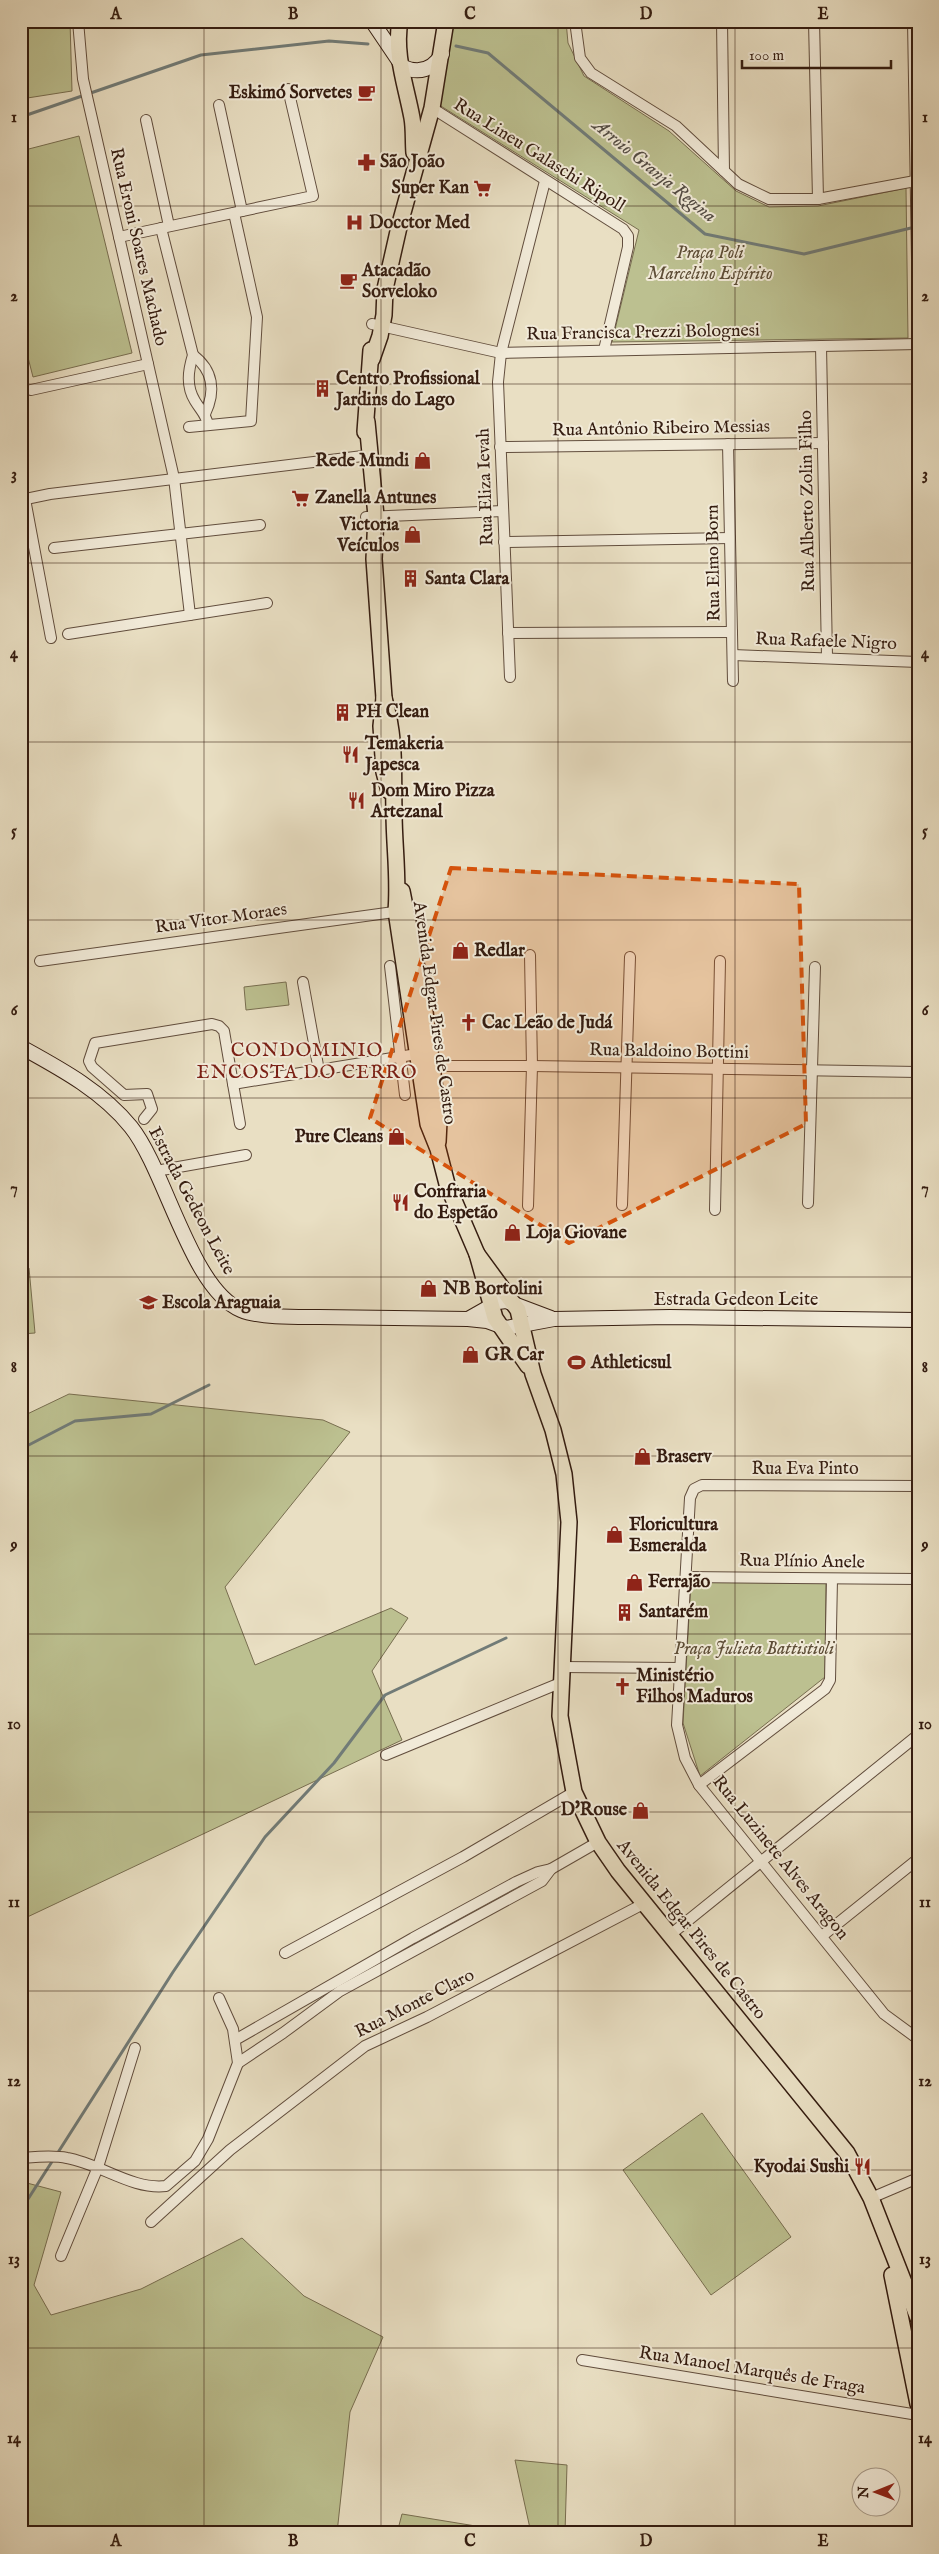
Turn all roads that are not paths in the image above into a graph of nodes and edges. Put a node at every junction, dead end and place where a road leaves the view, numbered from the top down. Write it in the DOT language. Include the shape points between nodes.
graph roads {
  1 [pos="28,21"];
  2 [pos="78,21"];
  3 [pos="372,21"];
  4 [pos="400,21"];
  5 [pos="446,21"];
  6 [pos="575,21"];
  7 [pos="722,21"];
  8 [pos="814,21"];
  9 [pos="913,21"];
  10 [pos="21,24"];
  11 [pos="442,54"];
  12 [pos="399,63"];
  13 [pos="288,89"];
  14 [pos="916,93"];
  15 [pos="219,105"];
  16 [pos="432,108"];
  17 [pos="146,120"];
  18 [pos="414,164"];
  19 [pos="724,171"];
  20 [pos="545,181"];
  21 [pos="914,181"];
  22 [pos="818,199"];
  23 [pos="238,212"];
  24 [pos="165,227"];
  25 [pos="120,236"];
  26 [pos="917,294"];
  27 [pos="918,319"];
  28 [pos="377,325"];
  29 [pos="918,344"];
  30 [pos="821,346"];
  31 [pos="604,350"];
  32 [pos="502,352"];
  33 [pos="192,355"];
  34 [pos="148,364"];
  35 [pos="31,390"];
  36 [pos="205,414"];
  37 [pos="208,425"];
  38 [pos="189,427"];
  39 [pos="823,443"];
  40 [pos="728,444"];
  41 [pos="500,447"];
  42 [pos="366,455"];
  43 [pos="174,478"];
  44 [pos="23,499"];
  45 [pos="503,511"];
  46 [pos="371,517"];
  47 [pos="260,525"];
  48 [pos="181,534"];
  49 [pos="730,538"];
  50 [pos="504,542"];
  51 [pos="54,548"];
  52 [pos="268,602"];
  53 [pos="190,615"];
  54 [pos="732,632"];
  55 [pos="508,633"];
  56 [pos="68,634"];
  57 [pos="51,638"];
  58 [pos="732,654"];
  59 [pos="827,656"];
  60 [pos="918,662"];
  61 [pos="510,678"];
  62 [pos="733,681"];
  63 [pos="402,911"];
  64 [pos="530,955"];
  65 [pos="630,957"];
  66 [pos="40,961"];
  67 [pos="720,961"];
  68 [pos="390,966"];
  69 [pos="815,967"];
  70 [pos="303,982"];
  71 [pos="21,1048"];
  72 [pos="400,1057"];
  73 [pos="423,1062"];
  74 [pos="532,1066"];
  75 [pos="627,1067"];
  76 [pos="719,1069"];
  77 [pos="812,1070"];
  78 [pos="319,1071"];
  79 [pos="918,1072"];
  80 [pos="233,1084"];
  81 [pos="405,1095"];
  82 [pos="144,1118"];
  83 [pos="240,1124"];
  84 [pos="246,1155"];
  85 [pos="156,1170"];
  86 [pos="808,1203"];
  87 [pos="622,1205"];
  88 [pos="528,1206"];
  89 [pos="714,1210"];
  90 [pos="476,1254"];
  91 [pos="514,1302"];
  92 [pos="490,1306"];
  93 [pos="468,1319"];
  94 [pos="554,1319"];
  95 [pos="918,1320"];
  96 [pos="522,1324"];
  97 [pos="500,1326"];
  98 [pos="533,1374"];
  99 [pos="918,1486"];
  100 [pos="694,1489"];
  101 [pos="686,1577"];
  102 [pos="832,1579"];
  103 [pos="918,1579"];
  104 [pos="561,1667"];
  105 [pos="680,1668"];
  106 [pos="560,1683"];
  107 [pos="918,1734"];
  108 [pos="386,1755"];
  109 [pos="699,1785"];
  110 [pos="574,1792"];
  111 [pos="598,1842"];
  112 [pos="918,1858"];
  113 [pos="761,1861"];
  114 [pos="551,1869"];
  115 [pos="645,1904"];
  116 [pos="670,1934"];
  117 [pos="822,1936"];
  118 [pos="414,1938"];
  119 [pos="419,1949"];
  120 [pos="285,1953"];
  121 [pos="219,1998"];
  122 [pos="918,2039"];
  123 [pos="235,2040"];
  124 [pos="135,2048"];
  125 [pos="238,2063"];
  126 [pos="21,2158"];
  127 [pos="98,2166"];
  128 [pos="918,2178"];
  129 [pos="871,2198"];
  130 [pos="151,2222"];
  131 [pos="886,2239"];
  132 [pos="61,2256"];
  133 [pos="918,2318"];
  134 [pos="582,2360"];
  135 [pos="918,2401"];
  1 -- 10 [label="street"];
  2 -- 25 [label="street, Rua Eroni Soares Machado" via="83,79"];
  3 -- 12 [label="main road"];
  4 -- 12 [label="main road, Avenida Edgar Pires de Castro" via="397,39"];
  5 -- 11 [label="main road, Avenida Edgar Pires de Castro"];
  6 -- 19 [label="street" via="580,58 592,73 676,126"];
  7 -- 19 [label="street"];
  8 -- 22 [label="street"];
  9 -- 14 [label="street"];
  11 -- 12 [label="main road" via="426,70 411,70"];
  11 -- 16 [label="main road, Avenida Edgar Pires de Castro"];
  12 -- 18 [label="main road, Avenida Edgar Pires de Castro" via="412,120"];
  13 -- 23 [label="street" via="313,196"];
  14 -- 21 [label="street"];
  15 -- 23 [label="street"];
  16 -- 18 [label="main road, Avenida Edgar Pires de Castro"];
  16 -- 20 [label="street, Rua Lineu Galaschi Ripoll"];
  17 -- 24 [label="street"];
  18 -- 28 [label="main road, Avenida Edgar Pires de Castro"];
  19 -- 22 [label="street" via="738,184 769,199"];
  20 -- 31 [label="street, Rua Lineu Galaschi Ripoll" via="623,229 628,236"];
  20 -- 32 [label="street, Rua Eliza Ievah"];
  21 -- 22 [label="street"];
  21 -- 26 [label="street"];
  23 -- 24 [label="street"];
  23 -- 37 [label="street" via="257,318 251,421"];
  24 -- 25 [label="street"];
  24 -- 33 [label="street"];
  25 -- 34 [label="street, Rua Eroni Soares Machado"];
  26 -- 27 [label="street"];
  28 -- 32 [label="street, Rua Francisca Prezzi Bolognesi"];
  28 -- 42 [label="main road, Avenida Edgar Pires de Castro"];
  29 -- 30 [label="street, Rua Francisca Prezzi Bolognesi"];
  30 -- 31 [label="street, Rua Francisca Prezzi Bolognesi"];
  30 -- 39 [label="street, Rua Alberto Zolin Filho"];
  31 -- 32 [label="street, Rua Francisca Prezzi Bolognesi"];
  32 -- 41 [label="street, Rua Eliza Ievah" via="498,382"];
  33 -- 36 [label="street" via="188,370 189,386"];
  33 -- 36 [label="street" via="208,371 212,385 211,401"];
  34 -- 35 [label="street"];
  34 -- 43 [label="street, Rua Eroni Soares Machado"];
  36 -- 37 [label="street"];
  37 -- 38 [label="street"];
  39 -- 40 [label="street, Rua Antônio Ribeiro Messias"];
  39 -- 59 [label="street, Rua Alberto Zolin Filho"];
  40 -- 41 [label="street, Rua Antônio Ribeiro Messias"];
  40 -- 49 [label="street, Rua Elmo Born"];
  41 -- 45 [label="street, Rua Eliza Ievah"];
  42 -- 43 [label="street"];
  42 -- 46 [label="main road, Avenida Edgar Pires de Castro"];
  43 -- 44 [label="street"];
  43 -- 48 [label="street, Rua Eroni Soares Machado"];
  44 -- 57 [label="street"];
  45 -- 46 [label="street"];
  45 -- 50 [label="street, Rua Eliza Ievah"];
  46 -- 63 [label="main road, Avenida Edgar Pires de Castro" via="384,698 392,725 390,771"];
  47 -- 48 [label="street"];
  48 -- 51 [label="street"];
  48 -- 53 [label="street, Rua Eroni Soares Machado"];
  49 -- 50 [label="street"];
  49 -- 54 [label="street, Rua Elmo Born"];
  50 -- 55 [label="street, Rua Eliza Ievah"];
  52 -- 53 [label="street"];
  53 -- 56 [label="street"];
  54 -- 55 [label="street"];
  54 -- 58 [label="street, Rua Elmo Born"];
  55 -- 61 [label="street, Rua Eliza Ievah"];
  58 -- 59 [label="street, Rua Rafaele Nigro"];
  58 -- 62 [label="street, Rua Elmo Born"];
  59 -- 60 [label="street, Rua Rafaele Nigro"];
  63 -- 66 [label="street, Rua Vitor Moraes"];
  63 -- 73 [label="main road, Avenida Edgar Pires de Castro" via="424,1004"];
  64 -- 74 [label="street"];
  65 -- 75 [label="street"];
  67 -- 76 [label="street"];
  68 -- 72 [label="street"];
  69 -- 77 [label="street"];
  70 -- 78 [label="street"];
  71 -- 85 [label="main road, Estrada Gedeon Leite" via="101,1097 132,1128"];
  72 -- 73 [label="street, Rua Baldoino Bottini"];
  72 -- 78 [label="street, Rua Baldoino Bottini"];
  72 -- 81 [label="street"];
  73 -- 74 [label="street, Rua Baldoino Bottini"];
  73 -- 90 [label="main road, Avenida Edgar Pires de Castro" via="439,1121 438,1149 447,1184"];
  74 -- 75 [label="street, Rua Baldoino Bottini"];
  74 -- 88 [label="street"];
  75 -- 76 [label="street, Rua Baldoino Bottini"];
  75 -- 87 [label="street"];
  76 -- 77 [label="street, Rua Baldoino Bottini"];
  76 -- 89 [label="street"];
  77 -- 79 [label="street, Rua Baldoino Bottini"];
  77 -- 86 [label="street"];
  78 -- 80 [label="street, Rua Baldoino Bottini"];
  80 -- 82 [label="street" via="224,1031 219,1026 212,1024 95,1042 89,1061 92,1067 124,1095 147,1094 152,1109"];
  80 -- 83 [label="street"];
  84 -- 85 [label="street"];
  85 -- 93 [label="main road, Estrada Gedeon Leite" via="206,1275 221,1295 241,1310 278,1316"];
  90 -- 91 [label="main road, Avenida Edgar Pires de Castro"];
  90 -- 92 [label="main road, Avenida Edgar Pires de Castro"];
  91 -- 92 [label="main road" via="498,1302"];
  91 -- 94 [label="main road, Estrada Gedeon Leite"];
  91 -- 96 [label="main road, Avenida Edgar Pires de Castro"];
  92 -- 93 [label="main road"];
  92 -- 97 [label="main road, Avenida Edgar Pires de Castro"];
  93 -- 97 [label="main road, Estrada Gedeon Leite"];
  94 -- 95 [label="main road, Estrada Gedeon Leite"];
  94 -- 96 [label="main road, Estrada Gedeon Leite"];
  96 -- 97 [label="main road, Estrada Gedeon Leite"];
  96 -- 98 [label="main road, Avenida Edgar Pires de Castro"];
  97 -- 98 [label="main road, Avenida Edgar Pires de Castro"];
  98 -- 104 [label="main road, Avenida Edgar Pires de Castro" via="564,1474 569,1522"];
  99 -- 100 [label="street, Rua Eva Pinto" via="702,1485"];
  100 -- 101 [label="street, Rua Luzinete Alves Aragon" via="690,1498"];
  101 -- 102 [label="street, Rua Plínio Anele"];
  101 -- 105 [label="street, Rua Luzinete Alves Aragon"];
  102 -- 103 [label="street, Rua Plínio Anele"];
  102 -- 109 [label="street" via="830,1680 825,1689"];
  104 -- 105 [label="street"];
  104 -- 106 [label="main road, Avenida Edgar Pires de Castro"];
  105 -- 109 [label="street, Rua Luzinete Alves Aragon" via="677,1725 685,1758"];
  106 -- 108 [label="street"];
  106 -- 110 [label="main road, Avenida Edgar Pires de Castro" via="560,1716"];
  107 -- 113 [label="street"];
  109 -- 113 [label="street, Rua Luzinete Alves Aragon"];
  110 -- 111 [label="main road, Avenida Edgar Pires de Castro"];
  110 -- 120 [label="street" via="463,1857"];
  111 -- 114 [label="street"];
  111 -- 115 [label="main road, Avenida Edgar Pires de Castro"];
  112 -- 117 [label="street"];
  113 -- 116 [label="street"];
  113 -- 117 [label="street, Rua Luzinete Alves Aragon"];
  114 -- 118 [label="street" via="516,1882"];
  114 -- 119 [label="street" via="542,1881"];
  115 -- 116 [label="main road, Avenida Edgar Pires de Castro"];
  115 -- 130 [label="street, Rua Monte Claro" via="365,2046 230,2150"];
  116 -- 129 [label="main road, Avenida Edgar Pires de Castro" via="847,2153"];
  117 -- 122 [label="street, Rua Luzinete Alves Aragon" via="884,2014"];
  118 -- 119 [label="street"];
  118 -- 123 [label="street"];
  119 -- 125 [label="street" via="340,1991"];
  121 -- 123 [label="street"];
  123 -- 125 [label="street"];
  124 -- 127 [label="street"];
  125 -- 127 [label="street" via="204,2146 195,2160 166,2186 144,2186"];
  126 -- 127 [label="street" via="68,2158"];
  127 -- 132 [label="street"];
  128 -- 129 [label="street"];
  129 -- 131 [label="main road, Avenida Edgar Pires de Castro"];
  131 -- 133 [label="main road, Avenida Edgar Pires de Castro"];
  131 -- 135 [label="main road, Avenida Edgar Pires de Castro"];
  134 -- 135 [label="street, Rua Manoel Marquês de Fraga"];
}
